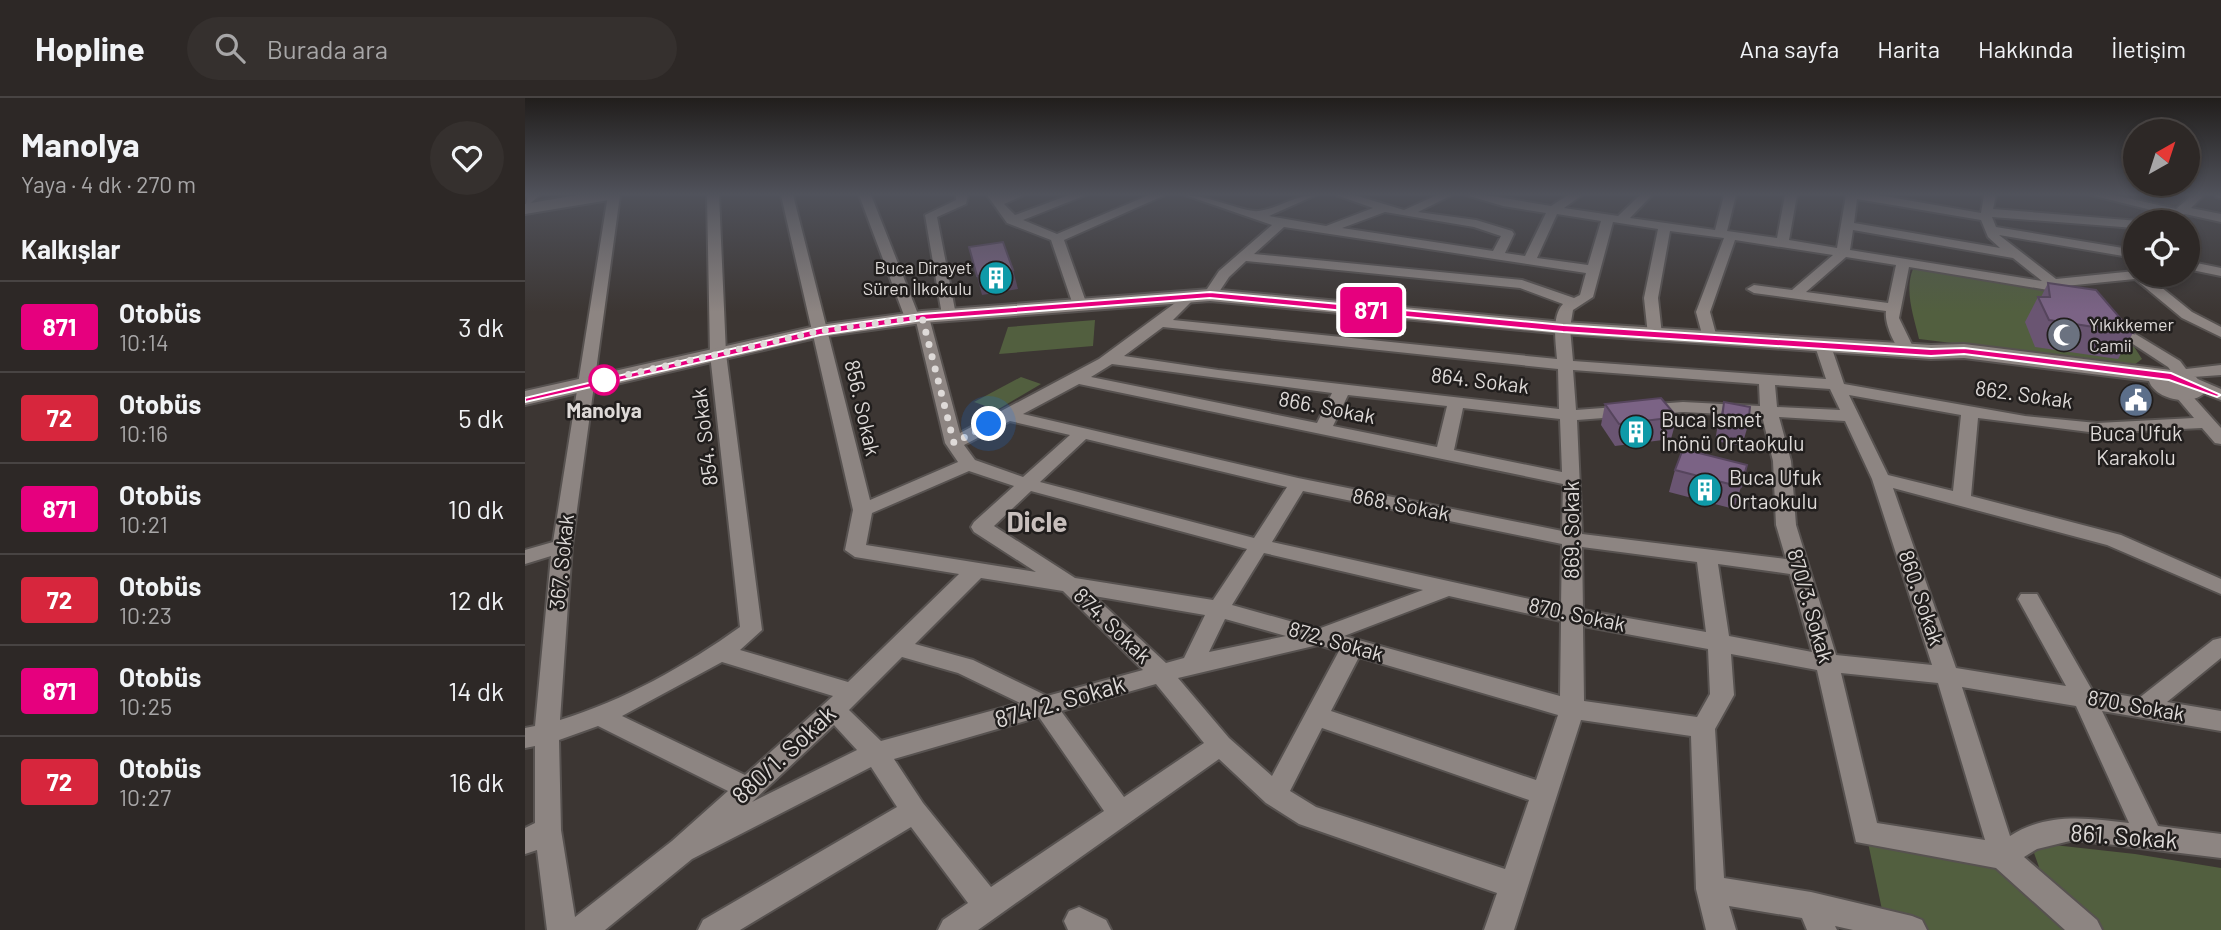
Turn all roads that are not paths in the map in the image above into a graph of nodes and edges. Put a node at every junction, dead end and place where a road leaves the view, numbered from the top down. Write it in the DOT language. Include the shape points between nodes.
graph roads {
  1 [pos="605,234"];
  2 [pos="714,234"];
  3 [pos="796,234"];
  4 [pos="882,234"];
  5 [pos="934,234"];
  6 [pos="1046,234"];
  7 [pos="1067,234"];
  8 [pos="1270,234"];
  9 [pos="1349,234"];
  10 [pos="1507,234"];
  11 [pos="1542,234"];
  12 [pos="1609,234"];
  13 [pos="1663,234"];
  14 [pos="1725,234"];
  15 [pos="1784,234"];
  16 [pos="1846,234"];
  17 [pos="1898,234"];
  18 [pos="1993,234"];
  19 [pos="2013,234"];
  20 [pos="1057,238"];
  21 [pos="1782,243"];
  22 [pos="1843,253"];
  23 [pos="2123,253"];
  24 [pos="2013,254"];
  25 [pos="1242,257"];
  26 [pos="1497,257"];
  27 [pos="1529,262"];
  28 [pos="1903,263"];
  29 [pos="2200,268"];
  30 [pos="1593,270"];
  31 [pos="2221,272"];
  32 [pos="2123,278"];
  33 [pos="2153,287"];
  34 [pos="1754,289"];
  35 [pos="2062,289"];
  36 [pos="1200,295"];
  37 [pos="1794,295"];
  38 [pos="1574,303"];
  39 [pos="1080,305"];
  40 [pos="1892,308"];
  41 [pos="2094,311"];
  42 [pos="949,315"];
  43 [pos="917,317"];
  44 [pos="1164,323"];
  45 [pos="1563,328"];
  46 [pos="820,331"];
  47 [pos="2221,333"];
  48 [pos="1655,335"];
  49 [pos="1710,338"];
  50 [pos="1823,346"];
  51 [pos="1907,351"];
  52 [pos="718,354"];
  53 [pos="1106,358"];
  54 [pos="1566,365"];
  55 [pos="2221,370"];
  56 [pos="1074,378"];
  57 [pos="1766,378"];
  58 [pos="2177,381"];
  59 [pos="584,385"];
  60 [pos="1836,386"];
  61 [pos="1343,387"];
  62 [pos="2221,395"];
  63 [pos="525,398"];
  64 [pos="1456,402"];
  65 [pos="2221,402"];
  66 [pos="1769,410"];
  67 [pos="1970,411"];
  68 [pos="1007,415"];
  69 [pos="1570,415"];
  70 [pos="1849,416"];
  71 [pos="2206,423"];
  72 [pos="1322,431"];
  73 [pos="1081,434"];
  74 [pos="2221,439"];
  75 [pos="954,443"];
  76 [pos="1444,455"];
  77 [pos="969,464"];
  78 [pos="1881,479"];
  79 [pos="1573,480"];
  80 [pos="1299,484"];
  81 [pos="1029,485"];
  82 [pos="1961,497"];
  83 [pos="863,510"];
  84 [pos="1571,539"];
  85 [pos="562,546"];
  86 [pos="1261,546"];
  87 [pos="855,550"];
  88 [pos="1706,555"];
  89 [pos="525,556"];
  90 [pos="1800,568"];
  91 [pos="977,569"];
  92 [pos="1066,582"];
  93 [pos="1451,587"];
  94 [pos="2221,587"];
  95 [pos="2029,599"];
  96 [pos="1219,609"];
  97 [pos="1573,615"];
  98 [pos="1319,637"];
  99 [pos="1719,645"];
  100 [pos="1353,646"];
  101 [pos="2221,646"];
  102 [pos="897,647"];
  103 [pos="720,653"];
  104 [pos="1827,663"];
  105 [pos="1192,665"];
  106 [pos="1161,673"];
  107 [pos="1947,675"];
  108 [pos="2084,697"];
  109 [pos="842,701"];
  110 [pos="1044,706"];
  111 [pos="2146,706"];
  112 [pos="1572,709"];
  113 [pos="600,716"];
  114 [pos="1316,716"];
  115 [pos="2221,720"];
  116 [pos="1703,728"];
  117 [pos="536,736"];
  118 [pos="1220,745"];
  119 [pos="876,753"];
  120 [pos="748,789"];
  121 [pos="1545,794"];
  122 [pos="1275,795"];
  123 [pos="914,811"];
  124 [pos="1121,814"];
  125 [pos="536,836"];
  126 [pos="2149,836"];
  127 [pos="2221,846"];
  128 [pos="682,850"];
  129 [pos="2003,856"];
  130 [pos="1515,886"];
  131 [pos="1710,890"];
  132 [pos="989,907"];
  133 [pos="1817,918"];
  134 [pos="562,930"];
  135 [pos="582,930"];
  136 [pos="713,930"];
  137 [pos="953,930"];
  138 [pos="1499,930"];
  139 [pos="1721,930"];
  140 [pos="1912,930"];
  141 [pos="2087,930"];
  1 -- 59 [label="street, 367. Sokak"];
  2 -- 52 [label="street, 854. Sokak"];
  3 -- 46 [label="street, 856. Sokak"];
  4 -- 43 [label="street"];
  5 -- 42 [label="street"];
  6 -- 20 [label="street"];
  7 -- 20 [label="street"];
  8 -- 25 [label="street"];
  9 -- 26 [label="street"];
  10 -- 26 [label="street"];
  11 -- 27 [label="street"];
  12 -- 30 [label="street"];
  13 -- 48 [label="street" via="1651,298"];
  14 -- 21 [label="street"];
  14 -- 49 [label="street" via="1703,312"];
  15 -- 21 [label="street"];
  16 -- 22 [label="street"];
  17 -- 24 [label="street"];
  18 -- 24 [label="street"];
  19 -- 23 [label="street"];
  20 -- 39 [label="street"];
  21 -- 22 [label="street"];
  22 -- 28 [label="street"];
  22 -- 37 [label="street"];
  24 -- 35 [label="street"];
  25 -- 36 [label="street"];
  25 -- 38 [label="street" via="1522,284"];
  26 -- 27 [label="street"];
  27 -- 30 [label="street"];
  28 -- 35 [label="street"];
  28 -- 40 [label="street"];
  29 -- 31 [label="street"];
  30 -- 38 [label="street" via="1586,297"];
  32 -- 35 [label="street"];
  33 -- 47 [label="street" via="2187,315"];
  34 -- 37 [label="street"];
  36 -- 39 [label="main road"];
  36 -- 44 [label="street"];
  36 -- 45 [label="main road"];
  37 -- 40 [label="street"];
  38 -- 45 [label="street" via="1566,308"];
  39 -- 42 [label="main road"];
  40 -- 51 [label="street"];
  41 -- 58 [label="street" via="2173,364"];
  42 -- 43 [label="main road"];
  43 -- 46 [label="main road"];
  43 -- 75 [label="street"];
  44 -- 53 [label="street"];
  44 -- 54 [label="street, 862. Sokak"];
  45 -- 48 [label="main road"];
  45 -- 54 [label="street, 869. Sokak"];
  46 -- 52 [label="main road"];
  46 -- 83 [label="street, 856. Sokak"];
  48 -- 49 [label="main road"];
  49 -- 50 [label="main road"];
  50 -- 51 [label="main road"];
  50 -- 60 [label="street, 860. Sokak"];
  51 -- 58 [label="main road"];
  52 -- 59 [label="main road"];
  52 -- 103 [label="street, 854. Sokak" via="751,630"];
  53 -- 56 [label="street"];
  53 -- 61 [label="street, 864. Sokak"];
  54 -- 57 [label="street, 862. Sokak"];
  54 -- 69 [label="street, 869. Sokak"];
  55 -- 58 [label="street"];
  56 -- 68 [label="street"];
  56 -- 72 [label="street, 866. Sokak"];
  57 -- 60 [label="street, 862. Sokak"];
  57 -- 66 [label="street, 870/3. Sokak"];
  58 -- 62 [label="street"];
  58 -- 65 [label="street"];
  58 -- 71 [label="street"];
  59 -- 63 [label="main road"];
  59 -- 85 [label="street, 367. Sokak"];
  60 -- 67 [label="street, 862. Sokak"];
  60 -- 70 [label="street, 860. Sokak"];
  61 -- 64 [label="street, 864. Sokak"];
  61 -- 72 [label="street"];
  64 -- 69 [label="street, 864. Sokak"];
  64 -- 76 [label="street"];
  66 -- 69 [label="street, 864. Sokak" via="1683,407"];
  66 -- 70 [label="street, 864. Sokak"];
  66 -- 90 [label="street, 870/3. Sokak" via="1782,461 1786,525"];
  67 -- 71 [label="street, 862. Sokak" via="2097,428"];
  67 -- 82 [label="street"];
  68 -- 73 [label="street, 868. Sokak"];
  68 -- 75 [label="street"];
  69 -- 79 [label="street, 869. Sokak"];
  70 -- 78 [label="street, 860. Sokak"];
  71 -- 74 [label="street"];
  72 -- 76 [label="street, 866. Sokak"];
  73 -- 80 [label="street, 868. Sokak"];
  73 -- 81 [label="street"];
  75 -- 77 [label="street"];
  76 -- 79 [label="street, 866. Sokak"];
  77 -- 81 [label="street, 870. Sokak"];
  77 -- 83 [label="street"];
  78 -- 82 [label="street"];
  78 -- 107 [label="street, 860. Sokak"];
  79 -- 84 [label="street, 869. Sokak"];
  80 -- 84 [label="street, 868. Sokak"];
  80 -- 86 [label="street"];
  81 -- 86 [label="street, 870. Sokak"];
  81 -- 92 [label="street, 872. Sokak" via="981,527"];
  82 -- 94 [label="street" via="2113,540"];
  83 -- 87 [label="street, 856. Sokak"];
  84 -- 88 [label="street, 868. Sokak"];
  84 -- 97 [label="street, 869. Sokak"];
  85 -- 89 [label="street"];
  85 -- 117 [label="street, 367. Sokak"];
  86 -- 93 [label="street, 870. Sokak"];
  86 -- 96 [label="street"];
  87 -- 91 [label="street, 874. Sokak"];
  88 -- 90 [label="street, 868. Sokak"];
  88 -- 99 [label="street"];
  90 -- 104 [label="street, 870/3. Sokak"];
  91 -- 92 [label="street, 874. Sokak"];
  91 -- 102 [label="street, 880/1. Sokak"];
  92 -- 96 [label="street, 872. Sokak"];
  92 -- 106 [label="street, 874. Sokak"];
  93 -- 97 [label="street, 870. Sokak"];
  93 -- 98 [label="street, 874/2. Sokak"];
  95 -- 108 [label="street"];
  96 -- 98 [label="street, 872. Sokak"];
  96 -- 105 [label="street"];
  97 -- 99 [label="street, 870. Sokak"];
  97 -- 112 [label="street, 869. Sokak"];
  98 -- 100 [label="street, 872. Sokak"];
  98 -- 105 [label="street, 874/2. Sokak"];
  99 -- 104 [label="street, 870. Sokak"];
  99 -- 116 [label="street" via="1722,695"];
  100 -- 112 [label="street, 872. Sokak"];
  100 -- 114 [label="street"];
  101 -- 111 [label="street"];
  102 -- 109 [label="street, 880/1. Sokak"];
  102 -- 110 [label="street" via="965,666"];
  103 -- 109 [label="street"];
  103 -- 113 [label="street"];
  104 -- 107 [label="street, 870. Sokak"];
  104 -- 129 [label="street, 870/3. Sokak" via="1866,833"];
  105 -- 106 [label="street, 874/2. Sokak"];
  106 -- 110 [label="street, 874/2. Sokak"];
  106 -- 118 [label="street, 874. Sokak"];
  107 -- 108 [label="street, 870. Sokak"];
  107 -- 129 [label="street, 860. Sokak"];
  108 -- 111 [label="street, 870. Sokak"];
  108 -- 126 [label="street"];
  109 -- 119 [label="street"];
  109 -- 120 [label="street, 880/1. Sokak"];
  110 -- 119 [label="street, 874/2. Sokak"];
  110 -- 124 [label="street"];
  111 -- 115 [label="street, 870. Sokak"];
  112 -- 116 [label="street, 872. Sokak"];
  112 -- 121 [label="street, 869. Sokak"];
  113 -- 117 [label="street"];
  113 -- 120 [label="street"];
  114 -- 121 [label="street"];
  114 -- 122 [label="street"];
  116 -- 131 [label="street"];
  117 -- 125 [label="street, 367. Sokak"];
  118 -- 122 [label="street, 874. Sokak"];
  118 -- 124 [label="street"];
  119 -- 123 [label="street"];
  119 -- 128 [label="street, 874/2. Sokak"];
  120 -- 128 [label="street, 880/1. Sokak"];
  121 -- 130 [label="street, 869. Sokak"];
  122 -- 130 [label="street, 874. Sokak" via="1308,816"];
  123 -- 132 [label="street"];
  123 -- 136 [label="street"];
  124 -- 132 [label="street"];
  125 -- 134 [label="street, 367. Sokak"];
  126 -- 127 [label="street, 861. Sokak"];
  126 -- 129 [label="street, 861. Sokak" via="2074,828 2030,838"];
  128 -- 135 [label="street, 880/1. Sokak"];
  129 -- 141 [label="street"];
  130 -- 138 [label="street, 869. Sokak"];
  131 -- 133 [label="street"];
  131 -- 139 [label="street"];
  132 -- 137 [label="street"];
  133 -- 140 [label="street"];
}
